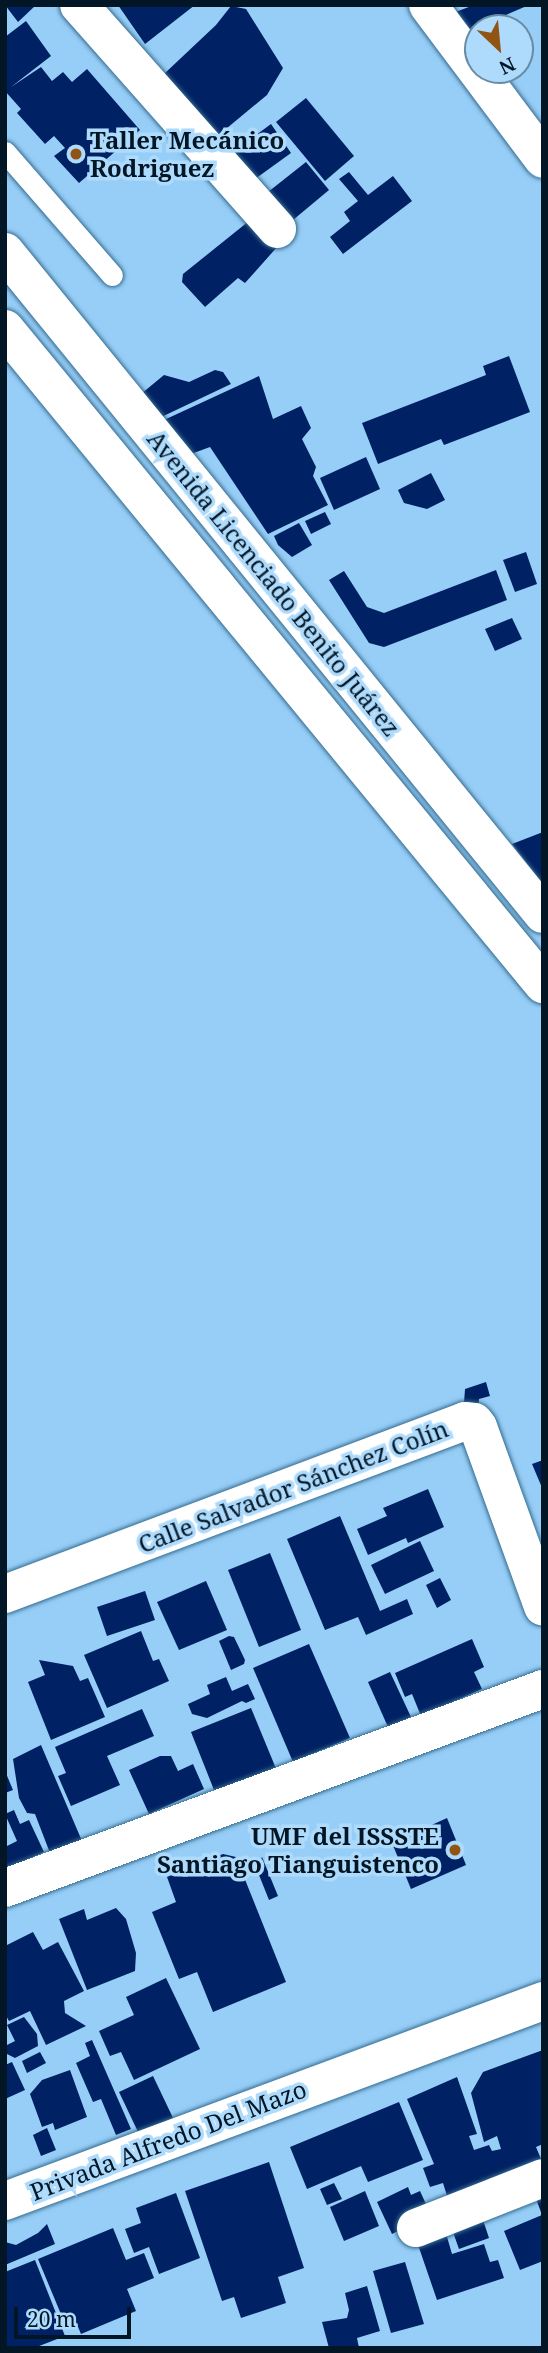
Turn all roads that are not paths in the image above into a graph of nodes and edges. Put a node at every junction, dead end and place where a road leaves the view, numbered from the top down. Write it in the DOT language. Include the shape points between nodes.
graph roads {
  1 [pos="79,5"];
  2 [pos="428,5"];
  3 [pos="5,152"];
  4 [pos="543,159"];
  5 [pos="277,229"];
  6 [pos="5,252"];
  7 [pos="112,275"];
  8 [pos="5,329"];
  9 [pos="543,914"];
  10 [pos="543,984"];
  11 [pos="5,1594"];
  12 [pos="543,1607"];
  13 [pos="543,1689"];
  14 [pos="5,1888"];
  15 [pos="543,2001"];
  16 [pos="543,2178"];
  17 [pos="5,2201"];
  18 [pos="416,2228"];
  1 -- 5 [label="street"];
  2 -- 4 [label="street"];
  3 -- 7 [label="lane"];
  6 -- 9 [label="street, Avenida Licenciado Benito Juárez"];
  8 -- 10 [label="street, Avenida Licenciado Benito Juárez"];
  11 -- 12 [label="street, Calle Salvador Sánchez Colín" via="465,1421 478,1427"];
  13 -- 14 [label="street"];
  15 -- 17 [label="street, Privada Alfredo Del Mazo"];
  16 -- 18 [label="street"];
}
